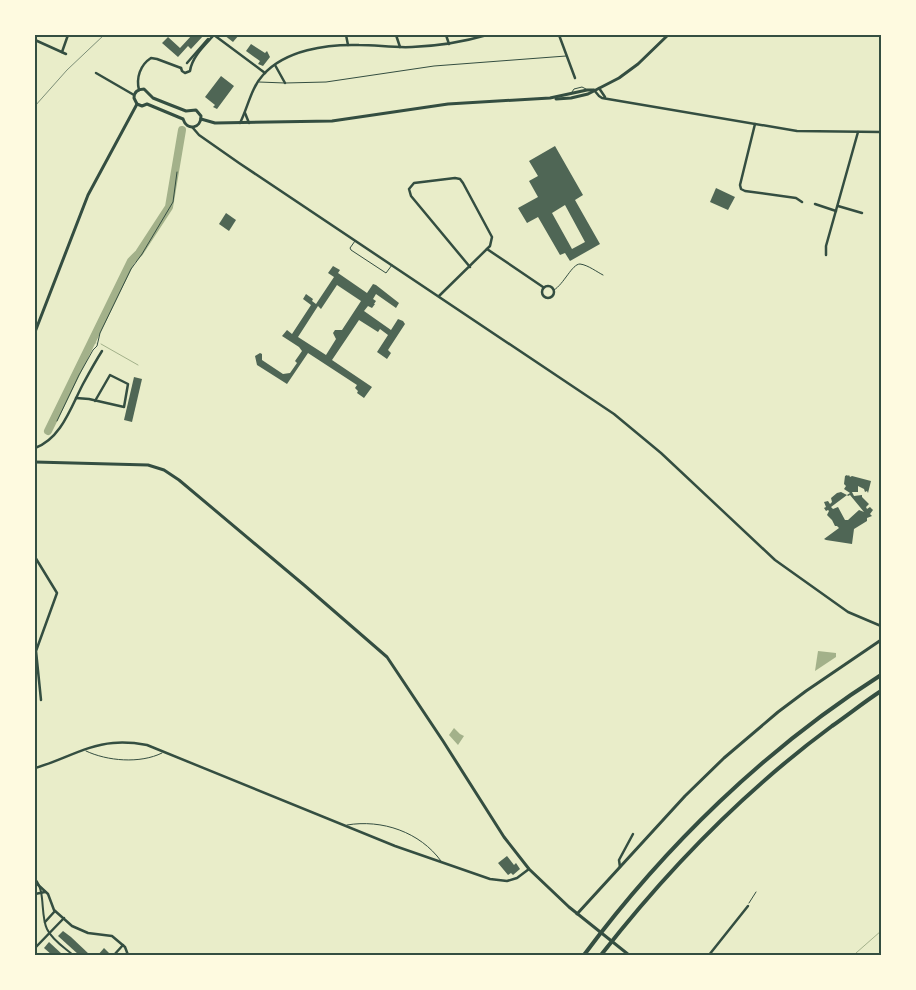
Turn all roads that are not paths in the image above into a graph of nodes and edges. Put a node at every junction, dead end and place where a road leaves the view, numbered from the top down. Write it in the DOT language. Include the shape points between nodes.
graph roads {
  1 [pos="68,35"];
  2 [pos="214,35"];
  3 [pos="346,35"];
  4 [pos="396,35"];
  5 [pos="446,35"];
  6 [pos="487,35"];
  7 [pos="559,35"];
  8 [pos="668,35"];
  9 [pos="35,40"];
  10 [pos="449,44"];
  11 [pos="348,45"];
  12 [pos="400,47"];
  13 [pos="62,52"];
  14 [pos="66,54"];
  15 [pos="567,56"];
  16 [pos="189,64"];
  17 [pos="275,65"];
  18 [pos="181,68"];
  19 [pos="96,74"];
  20 [pos="264,74"];
  21 [pos="575,78"];
  22 [pos="258,82"];
  23 [pos="285,84"];
  24 [pos="599,88"];
  25 [pos="139,90"];
  26 [pos="594,90"];
  27 [pos="134,95"];
  28 [pos="150,96"];
  29 [pos="550,98"];
  30 [pos="606,98"];
  31 [pos="137,104"];
  32 [pos="147,104"];
  33 [pos="186,112"];
  34 [pos="245,113"];
  35 [pos="183,119"];
  36 [pos="201,119"];
  37 [pos="240,123"];
  38 [pos="248,123"];
  39 [pos="756,124"];
  40 [pos="193,128"];
  41 [pos="858,132"];
  42 [pos="881,132"];
  43 [pos="802,202"];
  44 [pos="815,204"];
  45 [pos="838,206"];
  46 [pos="836,211"];
  47 [pos="862,213"];
  48 [pos="355,240"];
  49 [pos="486,249"];
  50 [pos="826,255"];
  51 [pos="392,264"];
  52 [pos="470,267"];
  53 [pos="604,275"];
  54 [pos="543,287"];
  55 [pos="554,290"];
  56 [pos="439,296"];
  57 [pos="35,332"];
  58 [pos="102,351"];
  59 [pos="76,398"];
  60 [pos="95,401"];
  61 [pos="35,448"];
  62 [pos="35,462"];
  63 [pos="35,557"];
  64 [pos="881,626"];
  65 [pos="881,640"];
  66 [pos="881,675"];
  67 [pos="881,691"];
  68 [pos="41,700"];
  69 [pos="85,750"];
  70 [pos="164,752"];
  71 [pos="35,768"];
  72 [pos="344,825"];
  73 [pos="633,834"];
  74 [pos="442,862"];
  75 [pos="620,867"];
  76 [pos="529,869"];
  77 [pos="35,881"];
  78 [pos="43,893"];
  79 [pos="35,894"];
  80 [pos="748,906"];
  81 [pos="55,911"];
  82 [pos="577,914"];
  83 [pos="64,918"];
  84 [pos="45,922"];
  85 [pos="49,933"];
  86 [pos="123,945"];
  87 [pos="35,948"];
  88 [pos="73,955"];
  89 [pos="114,955"];
  90 [pos="128,955"];
  91 [pos="584,955"];
  92 [pos="601,955"];
  93 [pos="629,955"];
  94 [pos="709,955"];
  1 -- 13 [label="street"];
  2 -- 16 [label="street" via="205,41"];
  2 -- 20 [label="street"];
  3 -- 11 [label="street"];
  4 -- 12 [label="street"];
  5 -- 10 [label="street"];
  6 -- 10 [label="street"];
  7 -- 15 [label="street"];
  8 -- 24 [label="main road" via="626,74"];
  9 -- 13 [label="street"];
  10 -- 12 [label="street"];
  11 -- 12 [label="street"];
  11 -- 17 [label="street" via="314,49"];
  13 -- 14 [label="street"];
  15 -- 21 [label="street"];
  15 -- 23 [label="lane" via="434,66 326,82"];
  16 -- 18 [label="street" via="183,64"];
  16 -- 18 [label="street" via="191,69 187,73"];
  17 -- 20 [label="street"];
  17 -- 23 [label="street"];
  18 -- 25 [label="street" via="151,58 143,65 137,79"];
  19 -- 27 [label="street"];
  20 -- 22 [label="street"];
  22 -- 23 [label="lane"];
  22 -- 34 [label="street"];
  24 -- 26 [label="main road"];
  24 -- 30 [label="street"];
  25 -- 27 [label="main road"];
  25 -- 28 [label="main road" via="146,90"];
  26 -- 29 [label="main road"];
  26 -- 29 [label="main road" via="571,98"];
  26 -- 30 [label="street"];
  27 -- 31 [label="main road"];
  28 -- 32 [label="main road"];
  28 -- 33 [label="main road"];
  29 -- 38 [label="main road" via="448,104 332,122"];
  30 -- 39 [label="street"];
  31 -- 32 [label="main road"];
  31 -- 57 [label="main road" via="88,195"];
  32 -- 35 [label="main road"];
  33 -- 35 [label="main road"];
  33 -- 36 [label="main road" via="196,110"];
  34 -- 37 [label="street"];
  34 -- 38 [label="street"];
  35 -- 40 [label="main road"];
  36 -- 37 [label="main road" via="214,123"];
  36 -- 40 [label="main road"];
  37 -- 38 [label="main road"];
  39 -- 41 [label="street" via="797,131"];
  39 -- 43 [label="street" via="741,189 796,198"];
  40 -- 48 [label="street" via="223,152"];
  41 -- 42 [label="street"];
  41 -- 45 [label="street"];
  44 -- 46 [label="street"];
  45 -- 46 [label="street"];
  45 -- 47 [label="street"];
  46 -- 50 [label="street"];
  48 -- 51 [label="street"];
  48 -- 51 [label="lane" via="351,250 386,274"];
  49 -- 52 [label="street"];
  49 -- 52 [label="street" via="492,240 490,231 462,181 455,178 414,184 409,189 411,196"];
  49 -- 54 [label="street"];
  51 -- 56 [label="street"];
  52 -- 56 [label="street"];
  53 -- 55 [label="lane" via="578,264"];
  54 -- 55 [label="street" via="549,286"];
  54 -- 55 [label="street" via="541,293 545,298 552,297"];
  56 -- 64 [label="street" via="614,414 667,458 775,560 848,612"];
  58 -- 59 [label="street"];
  59 -- 60 [label="street"];
  59 -- 61 [label="street" via="62,426 44,444"];
  60 -- 60 [label="street" via="124,407 128,384 108,376"];
  62 -- 76 [label="main road" via="148,465 179,480 387,657 504,838"];
  63 -- 68 [label="street" via="57,594 36,652"];
  65 -- 75 [label="main road" via="806,690 750,735 685,796"];
  66 -- 91 [label="highway" via="798,734 732,790 670,852"];
  67 -- 92 [label="highway" via="806,745 711,829 657,886"];
  69 -- 70 [label="lane" via="119,759 156,756"];
  69 -- 70 [label="street" via="126,742"];
  69 -- 71 [label="street"];
  70 -- 72 [label="street"];
  72 -- 74 [label="street"];
  72 -- 74 [label="lane" via="372,823 403,832 420,841"];
  73 -- 75 [label="street" via="618,860"];
  74 -- 76 [label="street" via="500,882 517,878"];
  75 -- 82 [label="main road"];
  76 -- 82 [label="main road"];
  77 -- 78 [label="street"];
  78 -- 79 [label="street"];
  78 -- 81 [label="street" via="48,894"];
  78 -- 84 [label="street"];
  80 -- 94 [label="street"];
  81 -- 83 [label="street"];
  81 -- 84 [label="street"];
  82 -- 93 [label="main road"];
  83 -- 85 [label="street"];
  83 -- 86 [label="street" via="72,926 88,933 112,936"];
  84 -- 85 [label="street"];
  85 -- 87 [label="street"];
  85 -- 88 [label="street"];
  86 -- 89 [label="street"];
  86 -- 90 [label="street"];
}
